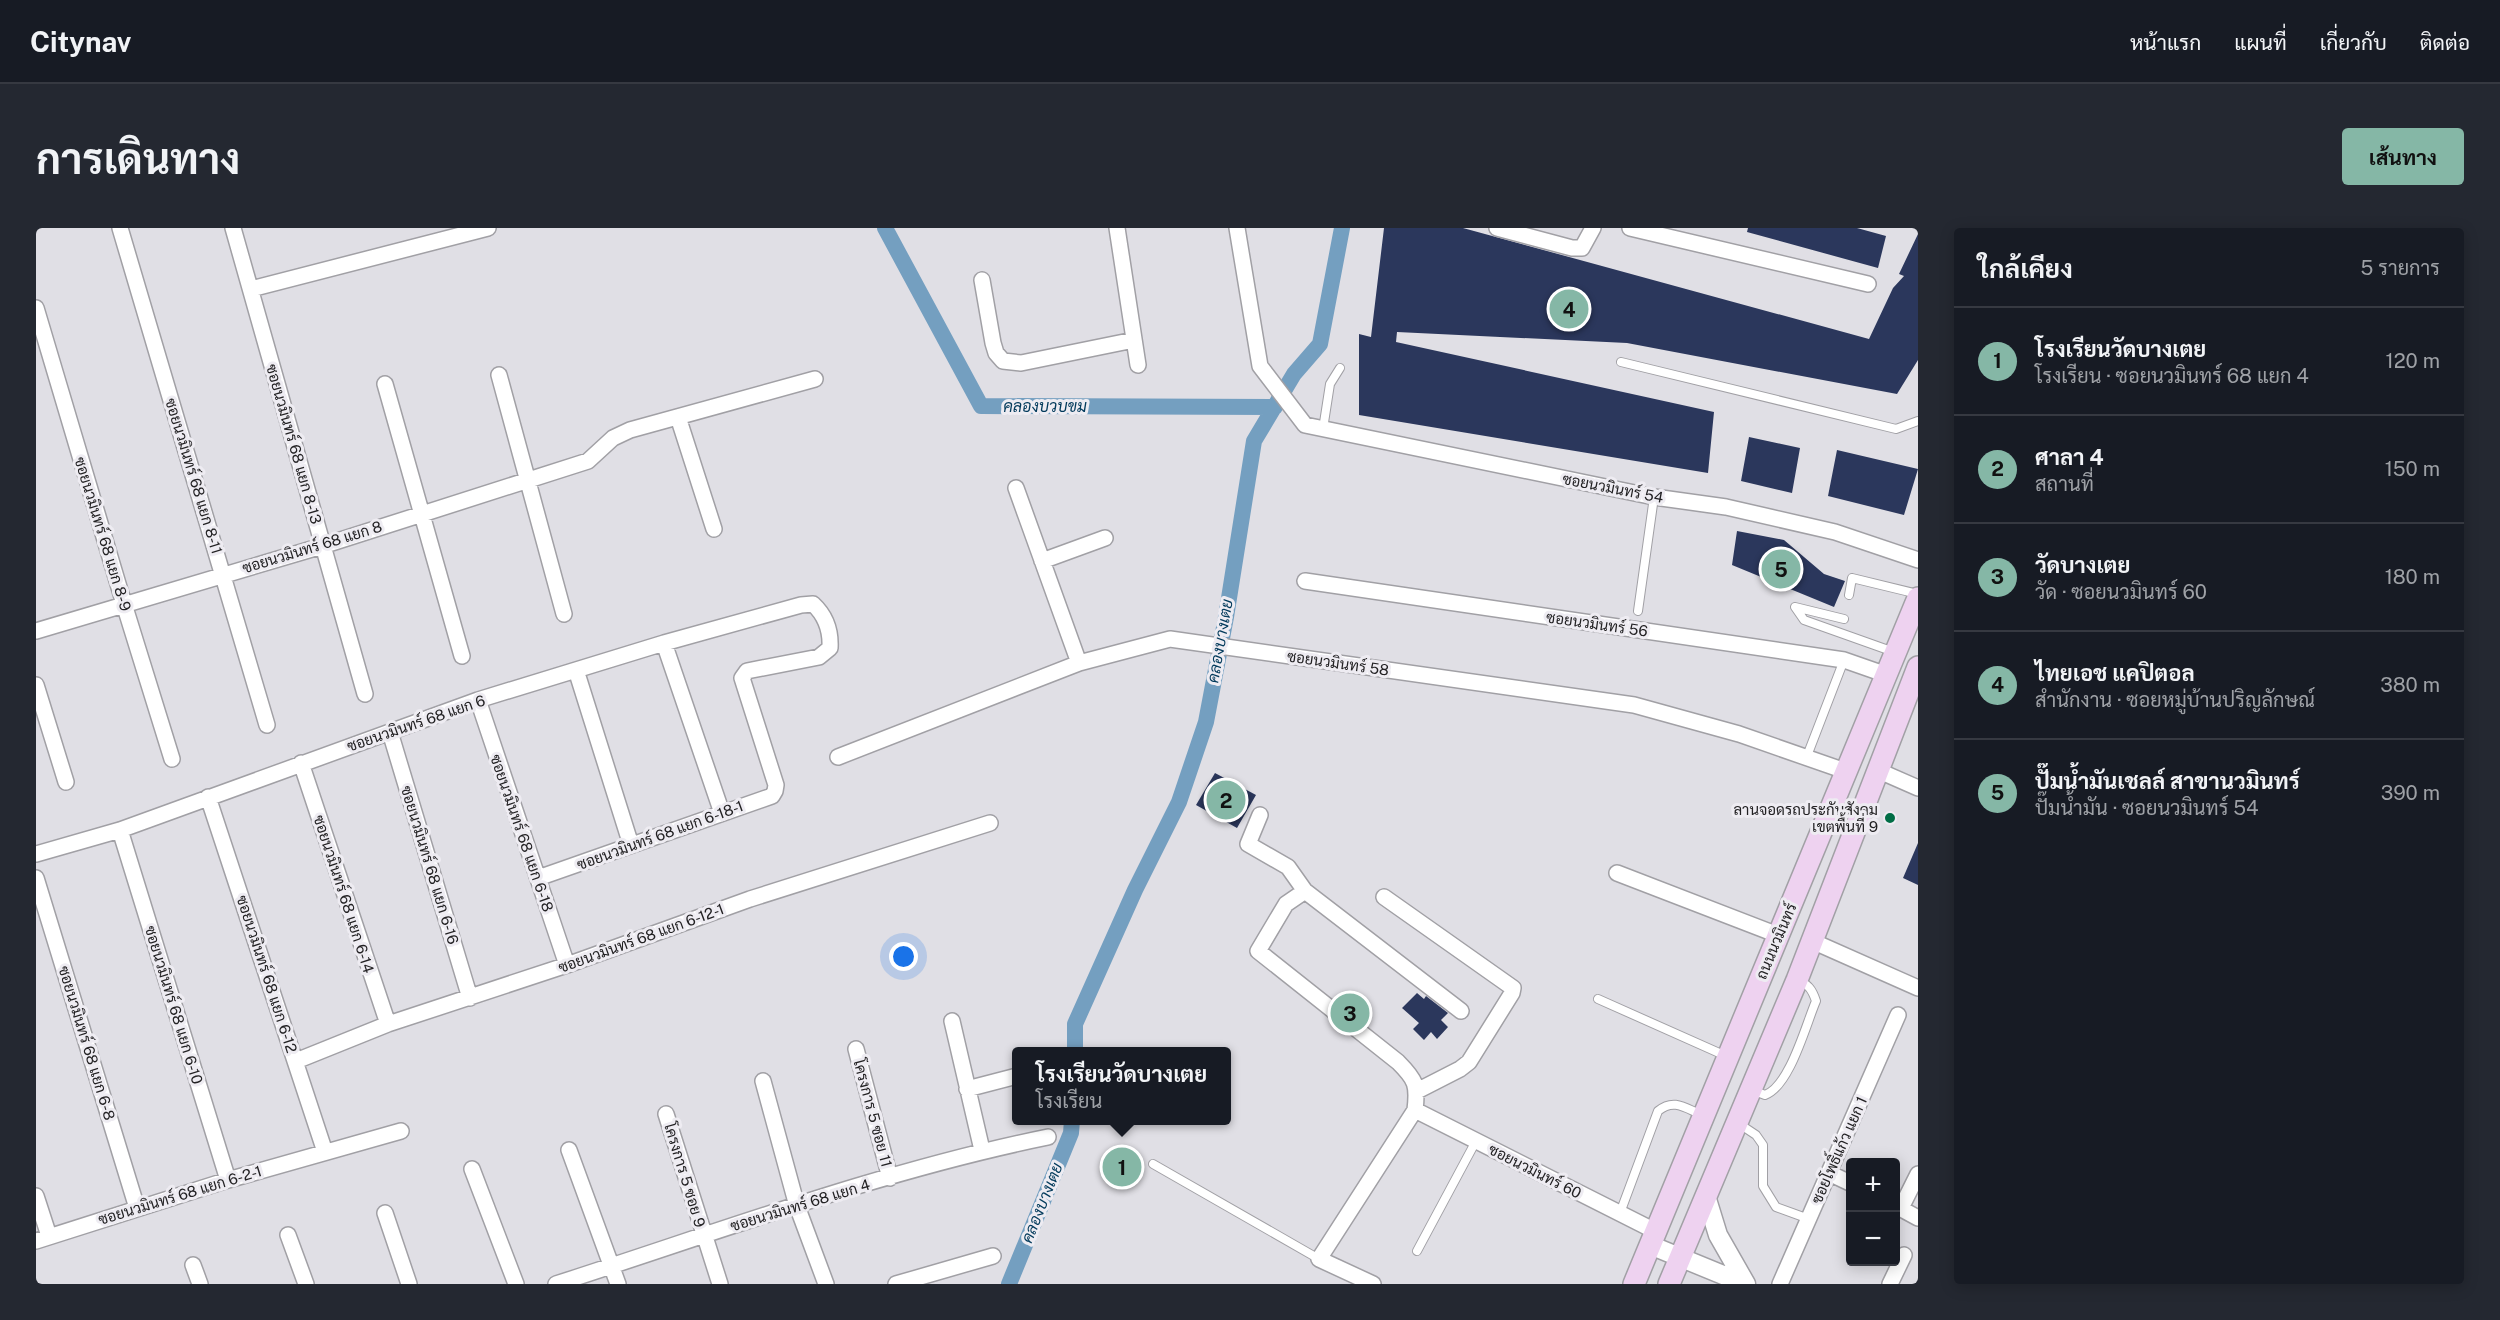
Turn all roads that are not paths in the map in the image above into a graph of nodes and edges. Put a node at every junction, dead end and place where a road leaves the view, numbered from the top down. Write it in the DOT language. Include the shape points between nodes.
graph roads {
  1 [pos="120,228"];
  2 [pos="233,228"];
  3 [pos="488,228"];
  4 [pos="1117,228"];
  5 [pos="1237,228"];
  6 [pos="1497,228"];
  7 [pos="1593,228"];
  8 [pos="1630,228"];
  9 [pos="1653,230"];
  10 [pos="982,280"];
  11 [pos="1868,284"];
  12 [pos="250,289"];
  13 [pos="36,308"];
  14 [pos="1134,340"];
  15 [pos="1621,362"];
  16 [pos="1138,365"];
  17 [pos="1340,368"];
  18 [pos="499,375"];
  19 [pos="815,379"];
  20 [pos="385,384"];
  21 [pos="678,417"];
  22 [pos="1918,421"];
  23 [pos="1323,429"];
  24 [pos="528,478"];
  25 [pos="1016,488"];
  26 [pos="1654,497"];
  27 [pos="423,513"];
  28 [pos="714,529"];
  29 [pos="1105,538"];
  30 [pos="322,546"];
  31 [pos="1918,560"];
  32 [pos="1042,561"];
  33 [pos="224,573"];
  34 [pos="1305,581"];
  35 [pos="1850,595"];
  36 [pos="1918,596"];
  37 [pos="124,604"];
  38 [pos="1638,611"];
  39 [pos="564,614"];
  40 [pos="1844,619"];
  41 [pos="1913,621"];
  42 [pos="36,631"];
  43 [pos="664,643"];
  44 [pos="1896,652"];
  45 [pos="462,656"];
  46 [pos="1844,660"];
  47 [pos="1079,663"];
  48 [pos="1918,667"];
  49 [pos="576,670"];
  50 [pos="1887,675"];
  51 [pos="36,684"];
  52 [pos="365,694"];
  53 [pos="478,700"];
  54 [pos="267,725"];
  55 [pos="390,732"];
  56 [pos="1807,756"];
  57 [pos="838,757"];
  58 [pos="172,759"];
  59 [pos="301,763"];
  60 [pos="1877,770"];
  61 [pos="1848,772"];
  62 [pos="66,782"];
  63 [pos="776,785"];
  64 [pos="1918,788"];
  65 [pos="208,796"];
  66 [pos="722,813"];
  67 [pos="1260,815"];
  68 [pos="990,823"];
  69 [pos="120,830"];
  70 [pos="631,845"];
  71 [pos="36,854"];
  72 [pos="1617,873"];
  73 [pos="36,878"];
  74 [pos="538,878"];
  75 [pos="1305,891"];
  76 [pos="1384,897"];
  77 [pos="1778,935"];
  78 [pos="1812,941"];
  79 [pos="567,965"];
  80 [pos="1918,988"];
  81 [pos="471,998"];
  82 [pos="1598,999"];
  83 [pos="1461,1011"];
  84 [pos="1898,1016"];
  85 [pos="952,1021"];
  86 [pos="388,1024"];
  87 [pos="856,1049"];
  88 [pos="1728,1056"];
  89 [pos="296,1061"];
  90 [pos="1012,1077"];
  91 [pos="763,1081"];
  92 [pos="967,1089"];
  93 [pos="1418,1091"];
  94 [pos="1415,1110"];
  95 [pos="666,1114"];
  96 [pos="1703,1115"];
  97 [pos="1736,1122"];
  98 [pos="401,1131"];
  99 [pos="1048,1137"];
  100 [pos="1476,1141"];
  101 [pos="569,1150"];
  102 [pos="982,1150"];
  103 [pos="325,1152"];
  104 [pos="1153,1164"];
  105 [pos="472,1169"];
  106 [pos="1829,1173"];
  107 [pos="1918,1174"];
  108 [pos="890,1178"];
  109 [pos="228,1180"];
  110 [pos="1846,1181"];
  111 [pos="36,1196"];
  112 [pos="1706,1196"];
  113 [pos="1900,1204"];
  114 [pos="797,1206"];
  115 [pos="137,1208"];
  116 [pos="1900,1208"];
  117 [pos="1620,1213"];
  118 [pos="385,1214"];
  119 [pos="1918,1218"];
  120 [pos="1809,1219"];
  121 [pos="288,1235"];
  122 [pos="704,1235"];
  123 [pos="1653,1238"];
  124 [pos="43,1239"];
  125 [pos="1417,1251"];
  126 [pos="1904,1255"];
  127 [pos="993,1256"];
  128 [pos="1681,1257"];
  129 [pos="1319,1259"];
  130 [pos="193,1265"];
  131 [pos="612,1266"];
  132 [pos="200,1284"];
  133 [pos="306,1284"];
  134 [pos="409,1284"];
  135 [pos="516,1284"];
  136 [pos="556,1284"];
  137 [pos="618,1284"];
  138 [pos="720,1284"];
  139 [pos="826,1284"];
  140 [pos="896,1284"];
  141 [pos="1373,1284"];
  142 [pos="1634,1284"];
  143 [pos="1669,1284"];
  144 [pos="1746,1284"];
  145 [pos="1780,1284"];
  146 [pos="1890,1284"];
  1 -- 33 [label="street, ซอยนวมินทร์ 68 แยก 8-11"];
  2 -- 12 [label="street, ซอยนวมินทร์ 68 แยก 8-13"];
  3 -- 12 [label="street"];
  4 -- 14 [label="street"];
  5 -- 23 [label="street, ซอยนวมินทร์ 54" via="1260,366 1305,425"];
  6 -- 7 [label="street" via="1572,248 1582,248"];
  8 -- 9 [label="street"];
  9 -- 11 [label="street"];
  10 -- 14 [label="street" via="993,343 1002,361 1021,363"];
  12 -- 30 [label="street, ซอยนวมินทร์ 68 แยก 8-13"];
  13 -- 37 [label="street, ซอยนวมินทร์ 68 แยก 8-9"];
  14 -- 16 [label="street"];
  15 -- 22 [label="lane" via="1896,429"];
  17 -- 23 [label="lane" via="1330,384"];
  18 -- 24 [label="street"];
  19 -- 21 [label="street"];
  20 -- 27 [label="street"];
  21 -- 24 [label="street, ซอยนวมินทร์ 68 แยก 8" via="621,433 588,460"];
  21 -- 28 [label="street"];
  23 -- 26 [label="street, ซอยนวมินทร์ 54"];
  24 -- 27 [label="street, ซอยนวมินทร์ 68 แยก 8"];
  24 -- 39 [label="street"];
  25 -- 32 [label="street"];
  26 -- 31 [label="street, ซอยนวมินทร์ 54" via="1726,507 1835,532"];
  26 -- 38 [label="lane"];
  27 -- 30 [label="street, ซอยนวมินทร์ 68 แยก 8"];
  27 -- 45 [label="street"];
  29 -- 32 [label="street"];
  30 -- 33 [label="street, ซอยนวมินทร์ 68 แยก 8"];
  30 -- 52 [label="street, ซอยนวมินทร์ 68 แยก 8-13"];
  32 -- 47 [label="street"];
  33 -- 37 [label="street, ซอยนวมินทร์ 68 แยก 8"];
  33 -- 54 [label="street, ซอยนวมินทร์ 68 แยก 8-11"];
  34 -- 46 [label="street, ซอยนวมินทร์ 56"];
  35 -- 36 [label="lane" via="1852,578"];
  36 -- 41 [label="main road, ถนนนวมินทร์"];
  37 -- 42 [label="street, ซอยนวมินทร์ 68 แยก 8"];
  37 -- 58 [label="street, ซอยนวมินทร์ 68 แยก 8-9"];
  40 -- 44 [label="lane" via="1794,608 1804,620"];
  41 -- 44 [label="main road, ถนนนวมินทร์"];
  43 -- 49 [label="street, ซอยนวมินทร์ 68 แยก 6"];
  43 -- 63 [label="street, ซอยนวมินทร์ 68 แยก 6" via="801,604 813,604 823,612 830,648 819,657 747,671 742,678"];
  43 -- 66 [label="street"];
  44 -- 50 [label="main road, ถนนนวมินทร์"];
  46 -- 50 [label="street, ซอยนวมินทร์ 56"];
  46 -- 56 [label="lane"];
  47 -- 56 [label="street, ซอยนวมินทร์ 58" via="1170,639 1634,705"];
  47 -- 57 [label="street, ซอยนวมินทร์ 58"];
  48 -- 60 [label="main road"];
  49 -- 53 [label="street, ซอยนวมินทร์ 68 แยก 6"];
  49 -- 70 [label="street"];
  50 -- 61 [label="main road, ถนนนวมินทร์"];
  51 -- 62 [label="street"];
  53 -- 55 [label="street, ซอยนวมินทร์ 68 แยก 6"];
  53 -- 74 [label="street, ซอยนวมินทร์ 68 แยก 6-18"];
  55 -- 59 [label="street, ซอยนวมินทร์ 68 แยก 6"];
  55 -- 81 [label="street, ซอยนวมินทร์ 68 แยก 6-16"];
  56 -- 61 [label="street, ซอยนวมินทร์ 58"];
  59 -- 65 [label="street, ซอยนวมินทร์ 68 แยก 6"];
  59 -- 86 [label="street, ซอยนวมินทร์ 68 แยก 6-14"];
  60 -- 64 [label="street"];
  60 -- 78 [label="main road"];
  61 -- 77 [label="main road, ถนนนวมินทร์"];
  63 -- 66 [label="street, ซอยนวมินทร์ 68 แยก 6-18-1" via="772,796"];
  65 -- 69 [label="street, ซอยนวมินทร์ 68 แยก 6"];
  65 -- 89 [label="street, ซอยนวมินทร์ 68 แยก 6-12"];
  66 -- 70 [label="street, ซอยนวมินทร์ 68 แยก 6-18-1"];
  67 -- 75 [label="street" via="1248,844 1288,867"];
  68 -- 79 [label="street, ซอยนวมินทร์ 68 แยก 6-12-1" via="750,899"];
  69 -- 71 [label="street, ซอยนวมินทร์ 68 แยก 6"];
  69 -- 109 [label="street, ซอยนวมินทร์ 68 แยก 6-10"];
  70 -- 74 [label="street, ซอยนวมินทร์ 68 แยก 6-18-1"];
  72 -- 77 [label="street"];
  73 -- 115 [label="street, ซอยนวมินทร์ 68 แยก 6-8"];
  74 -- 79 [label="street, ซอยนวมินทร์ 68 แยก 6-18"];
  75 -- 83 [label="street"];
  75 -- 93 [label="street" via="1286,903 1258,951 1398,1062 1413,1076"];
  76 -- 93 [label="street" via="1513,988 1469,1062"];
  77 -- 88 [label="main road, ถนนนวมินทร์"];
  78 -- 80 [label="street"];
  78 -- 97 [label="main road"];
  79 -- 81 [label="street, ซอยนวมินทร์ 68 แยก 6-12-1"];
  81 -- 86 [label="street, ซอยนวมินทร์ 68 แยก 6-12-1"];
  82 -- 88 [label="lane"];
  84 -- 106 [label="street, ซอยโพธิ์แก้ว แยก 1"];
  85 -- 92 [label="street"];
  86 -- 89 [label="street, ซอยนวมินทร์ 68 แยก 6-12-1"];
  87 -- 108 [label="street, โครงการ 5 ซอย 11"];
  88 -- 96 [label="main road, ถนนนวมินทร์"];
  89 -- 103 [label="street, ซอยนวมินทร์ 68 แยก 6-12"];
  90 -- 92 [label="street"];
  91 -- 114 [label="street"];
  92 -- 102 [label="street"];
  93 -- 94 [label="street"];
  94 -- 100 [label="street, ซอยนวมินทร์ 60"];
  94 -- 129 [label="street"];
  95 -- 122 [label="street, โครงการ 5 ซอย 9"];
  96 -- 117 [label="lane" via="1675,1104 1658,1111"];
  96 -- 123 [label="main road, ถนนนวมินทร์"];
  97 -- 112 [label="main road"];
  97 -- 120 [label="lane" via="1756,1135 1763,1145 1763,1186 1776,1207"];
  98 -- 103 [label="street, ซอยนวมินทร์ 68 แยก 6-2-1"];
  99 -- 102 [label="street, ซอยนวมินทร์ 68 แยก 4"];
  100 -- 117 [label="street, ซอยนวมินทร์ 60"];
  100 -- 125 [label="lane"];
  101 -- 131 [label="street"];
  102 -- 108 [label="street, ซอยนวมินทร์ 68 แยก 4"];
  103 -- 109 [label="street, ซอยนวมินทร์ 68 แยก 6-2-1"];
  104 -- 129 [label="lane"];
  105 -- 135 [label="street"];
  106 -- 110 [label="street"];
  106 -- 120 [label="street, ซอยโพธิ์แก้ว แยก 1"];
  107 -- 113 [label="street"];
  108 -- 114 [label="street, ซอยนวมินทร์ 68 แยก 4"];
  109 -- 115 [label="street, ซอยนวมินทร์ 68 แยก 6-2-1"];
  111 -- 124 [label="street"];
  112 -- 128 [label="main road"];
  112 -- 144 [label="street" via="1718,1235"];
  114 -- 122 [label="street, ซอยนวมินทร์ 68 แยก 4"];
  114 -- 139 [label="street"];
  115 -- 124 [label="street, ซอยนวมินทร์ 68 แยก 6-2-1"];
  116 -- 119 [label="street"];
  117 -- 123 [label="street, ซอยนวมินทร์ 60"];
  118 -- 134 [label="street"];
  120 -- 145 [label="street, ซอยโพธิ์แก้ว แยก 1"];
  121 -- 133 [label="street"];
  122 -- 131 [label="street, ซอยนวมินทร์ 68 แยก 4"];
  122 -- 138 [label="street, โครงการ 5 ซอย 9"];
  123 -- 128 [label="street"];
  123 -- 142 [label="main road, ถนนนวมินทร์"];
  126 -- 146 [label="street"];
  127 -- 140 [label="street"];
  128 -- 143 [label="main road"];
  128 -- 144 [label="street"];
  129 -- 141 [label="street"];
  130 -- 132 [label="street"];
  131 -- 136 [label="street, ซอยนวมินทร์ 68 แยก 4"];
  131 -- 137 [label="street"];
}
